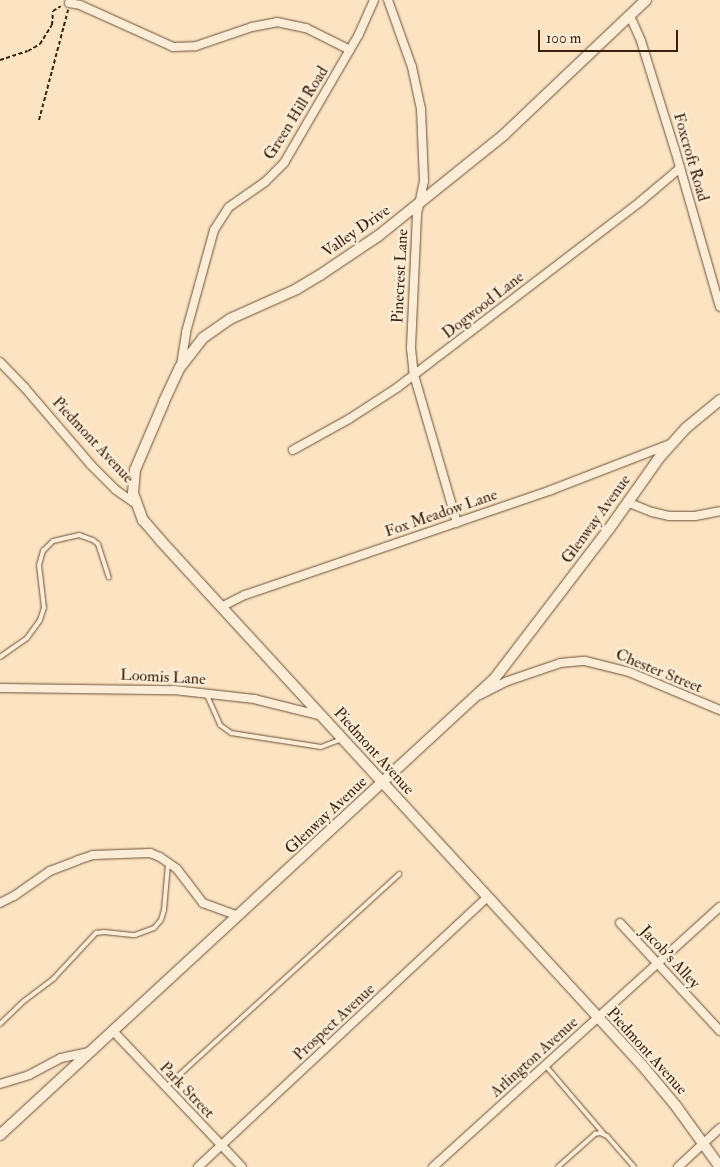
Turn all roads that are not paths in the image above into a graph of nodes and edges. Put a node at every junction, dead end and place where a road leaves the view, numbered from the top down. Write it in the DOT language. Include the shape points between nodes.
graph roads {
  1 [pos="374,0"];
  2 [pos="388,0"];
  3 [pos="646,0"];
  4 [pos="69,3"];
  5 [pos="630,16"];
  6 [pos="350,50"];
  7 [pos="680,168"];
  8 [pos="420,204"];
  9 [pos="720,307"];
  10 [pos="0,362"];
  11 [pos="180,367"];
  12 [pos="414,375"];
  13 [pos="720,400"];
  14 [pos="670,444"];
  15 [pos="293,450"];
  16 [pos="627,502"];
  17 [pos="136,504"];
  18 [pos="720,511"];
  19 [pos="457,523"];
  20 [pos="109,577"];
  21 [pos="221,606"];
  22 [pos="0,657"];
  23 [pos="0,688"];
  24 [pos="206,693"];
  25 [pos="473,698"];
  26 [pos="720,710"];
  27 [pos="322,716"];
  28 [pos="342,739"];
  29 [pos="383,783"];
  30 [pos="168,862"];
  31 [pos="399,874"];
  32 [pos="488,897"];
  33 [pos="0,902"];
  34 [pos="720,907"];
  35 [pos="238,916"];
  36 [pos="620,923"];
  37 [pos="658,965"];
  38 [pos="598,1018"];
  39 [pos="0,1024"];
  40 [pos="113,1031"];
  41 [pos="720,1031"];
  42 [pos="92,1051"];
  43 [pos="545,1066"];
  44 [pos="0,1084"];
  45 [pos="166,1087"];
  46 [pos="720,1128"];
  47 [pos="605,1134"];
  48 [pos="0,1135"];
  49 [pos="703,1143"];
  50 [pos="222,1145"];
  51 [pos="198,1167"];
  52 [pos="242,1167"];
  53 [pos="433,1167"];
  54 [pos="558,1167"];
  55 [pos="634,1167"];
  56 [pos="678,1167"];
  57 [pos="720,1167"];
  1 -- 6 [label="street, Green Hill Road"];
  2 -- 8 [label="street, Pinecrest Lane" via="412,67 421,109 424,182"];
  3 -- 5 [label="street, Valley Drive"];
  4 -- 6 [label="street" via="174,47 196,46 277,22 306,28"];
  5 -- 7 [label="street, Foxcroft Road" via="641,41"];
  5 -- 8 [label="street, Valley Drive" via="506,134"];
  6 -- 11 [label="street, Green Hill Road" via="284,163 265,182 230,207 214,230 186,332"];
  7 -- 9 [label="street, Foxcroft Road"];
  7 -- 12 [label="street, Dogwood Lane"];
  8 -- 11 [label="street, Valley Drive" via="320,275 218,325"];
  8 -- 12 [label="street, Pinecrest Lane" via="412,312"];
  10 -- 17 [label="street, Piedmont Avenue" via="91,465 116,490"];
  11 -- 17 [label="street, Valley Drive" via="135,470"];
  12 -- 15 [label="street, Dogwood Lane" via="349,419"];
  12 -- 19 [label="street, Pinecrest Lane"];
  13 -- 14 [label="street, Glenway Avenue"];
  14 -- 16 [label="street, Glenway Avenue"];
  14 -- 19 [label="street, Fox Meadow Lane"];
  16 -- 18 [label="street" via="669,516 695,516"];
  16 -- 25 [label="street, Glenway Avenue" via="500,671"];
  17 -- 21 [label="street, Piedmont Avenue" via="143,520"];
  19 -- 21 [label="street, Fox Meadow Lane"];
  20 -- 22 [label="lane" via="98,544 93,540 80,535 53,542 43,551 39,565 44,608 40,620 27,638"];
  21 -- 27 [label="street, Piedmont Avenue"];
  23 -- 24 [label="street, Loomis Lane" via="94,687"];
  24 -- 27 [label="street, Loomis Lane" via="254,699"];
  24 -- 28 [label="lane" via="220,725 231,734 321,747"];
  25 -- 26 [label="street, Chester Street" via="540,670 585,661 629,672"];
  25 -- 29 [label="street, Glenway Avenue"];
  27 -- 28 [label="street, Piedmont Avenue"];
  28 -- 29 [label="street, Piedmont Avenue"];
  29 -- 32 [label="street, Piedmont Avenue"];
  29 -- 35 [label="street, Glenway Avenue"];
  30 -- 33 [label="street" via="150,854 93,856 50,871"];
  30 -- 35 [label="street" via="203,903"];
  30 -- 39 [label="lane" via="164,910 154,928 135,935 96,933 54,978"];
  31 -- 45 [label="lane"];
  32 -- 38 [label="street, Piedmont Avenue"];
  32 -- 50 [label="street, Prospect Avenue"];
  34 -- 37 [label="street, Arlington Avenue"];
  35 -- 40 [label="street, Glenway Avenue"];
  36 -- 37 [label="street, Jacob's Alley"];
  37 -- 38 [label="street, Arlington Avenue"];
  37 -- 41 [label="street, Jacob's Alley"];
  38 -- 43 [label="street, Arlington Avenue"];
  38 -- 49 [label="street, Piedmont Avenue" via="665,1092"];
  40 -- 42 [label="street, Glenway Avenue"];
  40 -- 45 [label="street, Park Street"];
  42 -- 44 [label="street" via="61,1058 29,1075"];
  42 -- 48 [label="street, Glenway Avenue"];
  43 -- 47 [label="lane"];
  43 -- 53 [label="street, Arlington Avenue"];
  45 -- 50 [label="street, Park Street"];
  46 -- 49 [label="street"];
  47 -- 54 [label="lane" via="595,1134"];
  47 -- 55 [label="lane"];
  49 -- 56 [label="street"];
  49 -- 57 [label="street, Piedmont Avenue"];
  50 -- 51 [label="street, Prospect Avenue"];
  50 -- 52 [label="street, Park Street"];
}
